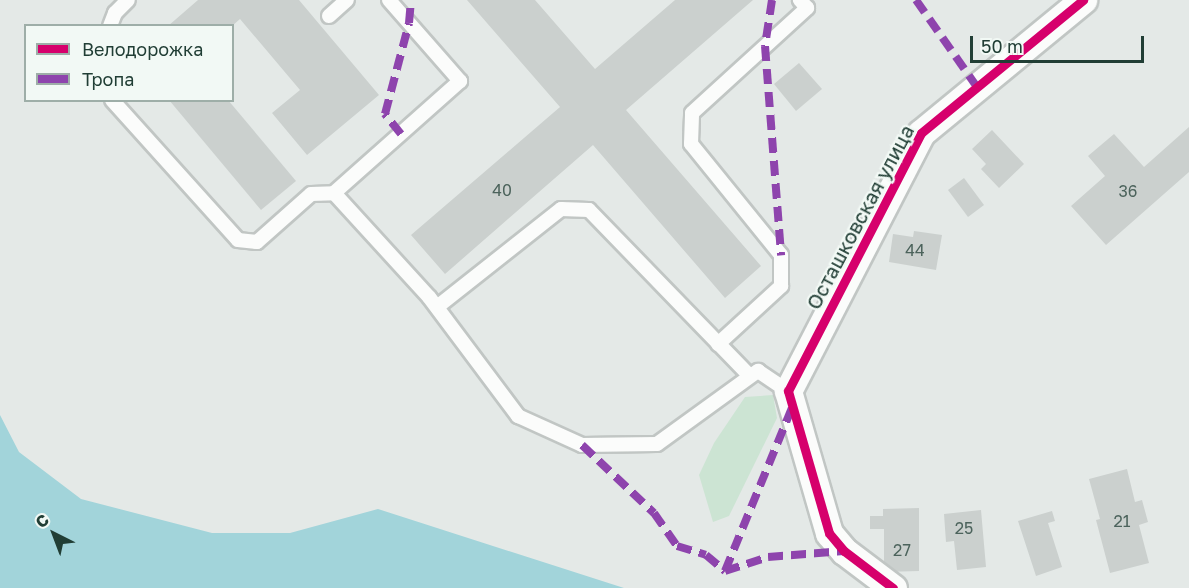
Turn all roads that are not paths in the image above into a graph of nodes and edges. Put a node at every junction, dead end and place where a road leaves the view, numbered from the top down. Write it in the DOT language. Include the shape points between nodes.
graph roads {
  1 [pos="347,0"];
  2 [pos="389,0"];
  3 [pos="800,0"];
  4 [pos="1083,0"];
  5 [pos="126,2"];
  6 [pos="329,16"];
  7 [pos="111,24"];
  8 [pos="114,102"];
  9 [pos="334,193"];
  10 [pos="437,307"];
  11 [pos="718,344"];
  12 [pos="750,376"];
  13 [pos="790,399"];
  14 [pos="893,588"];
  1 -- 6 [label="lane"];
  2 -- 9 [label="lane" via="460,81"];
  3 -- 11 [label="lane" via="807,8 692,112 691,144 781,255 781,286"];
  4 -- 13 [label="street, Осташковская улица" via="921,133"];
  5 -- 7 [label="lane"];
  8 -- 9 [label="lane" via="238,240 257,242 311,194"];
  9 -- 10 [label="lane"];
  10 -- 11 [label="lane" via="561,209 589,210"];
  10 -- 12 [label="lane" via="518,416 582,445 657,444"];
  11 -- 12 [label="lane"];
  12 -- 13 [label="lane" via="758,371"];
  13 -- 14 [label="street" via="829,533 844,551"];
}
